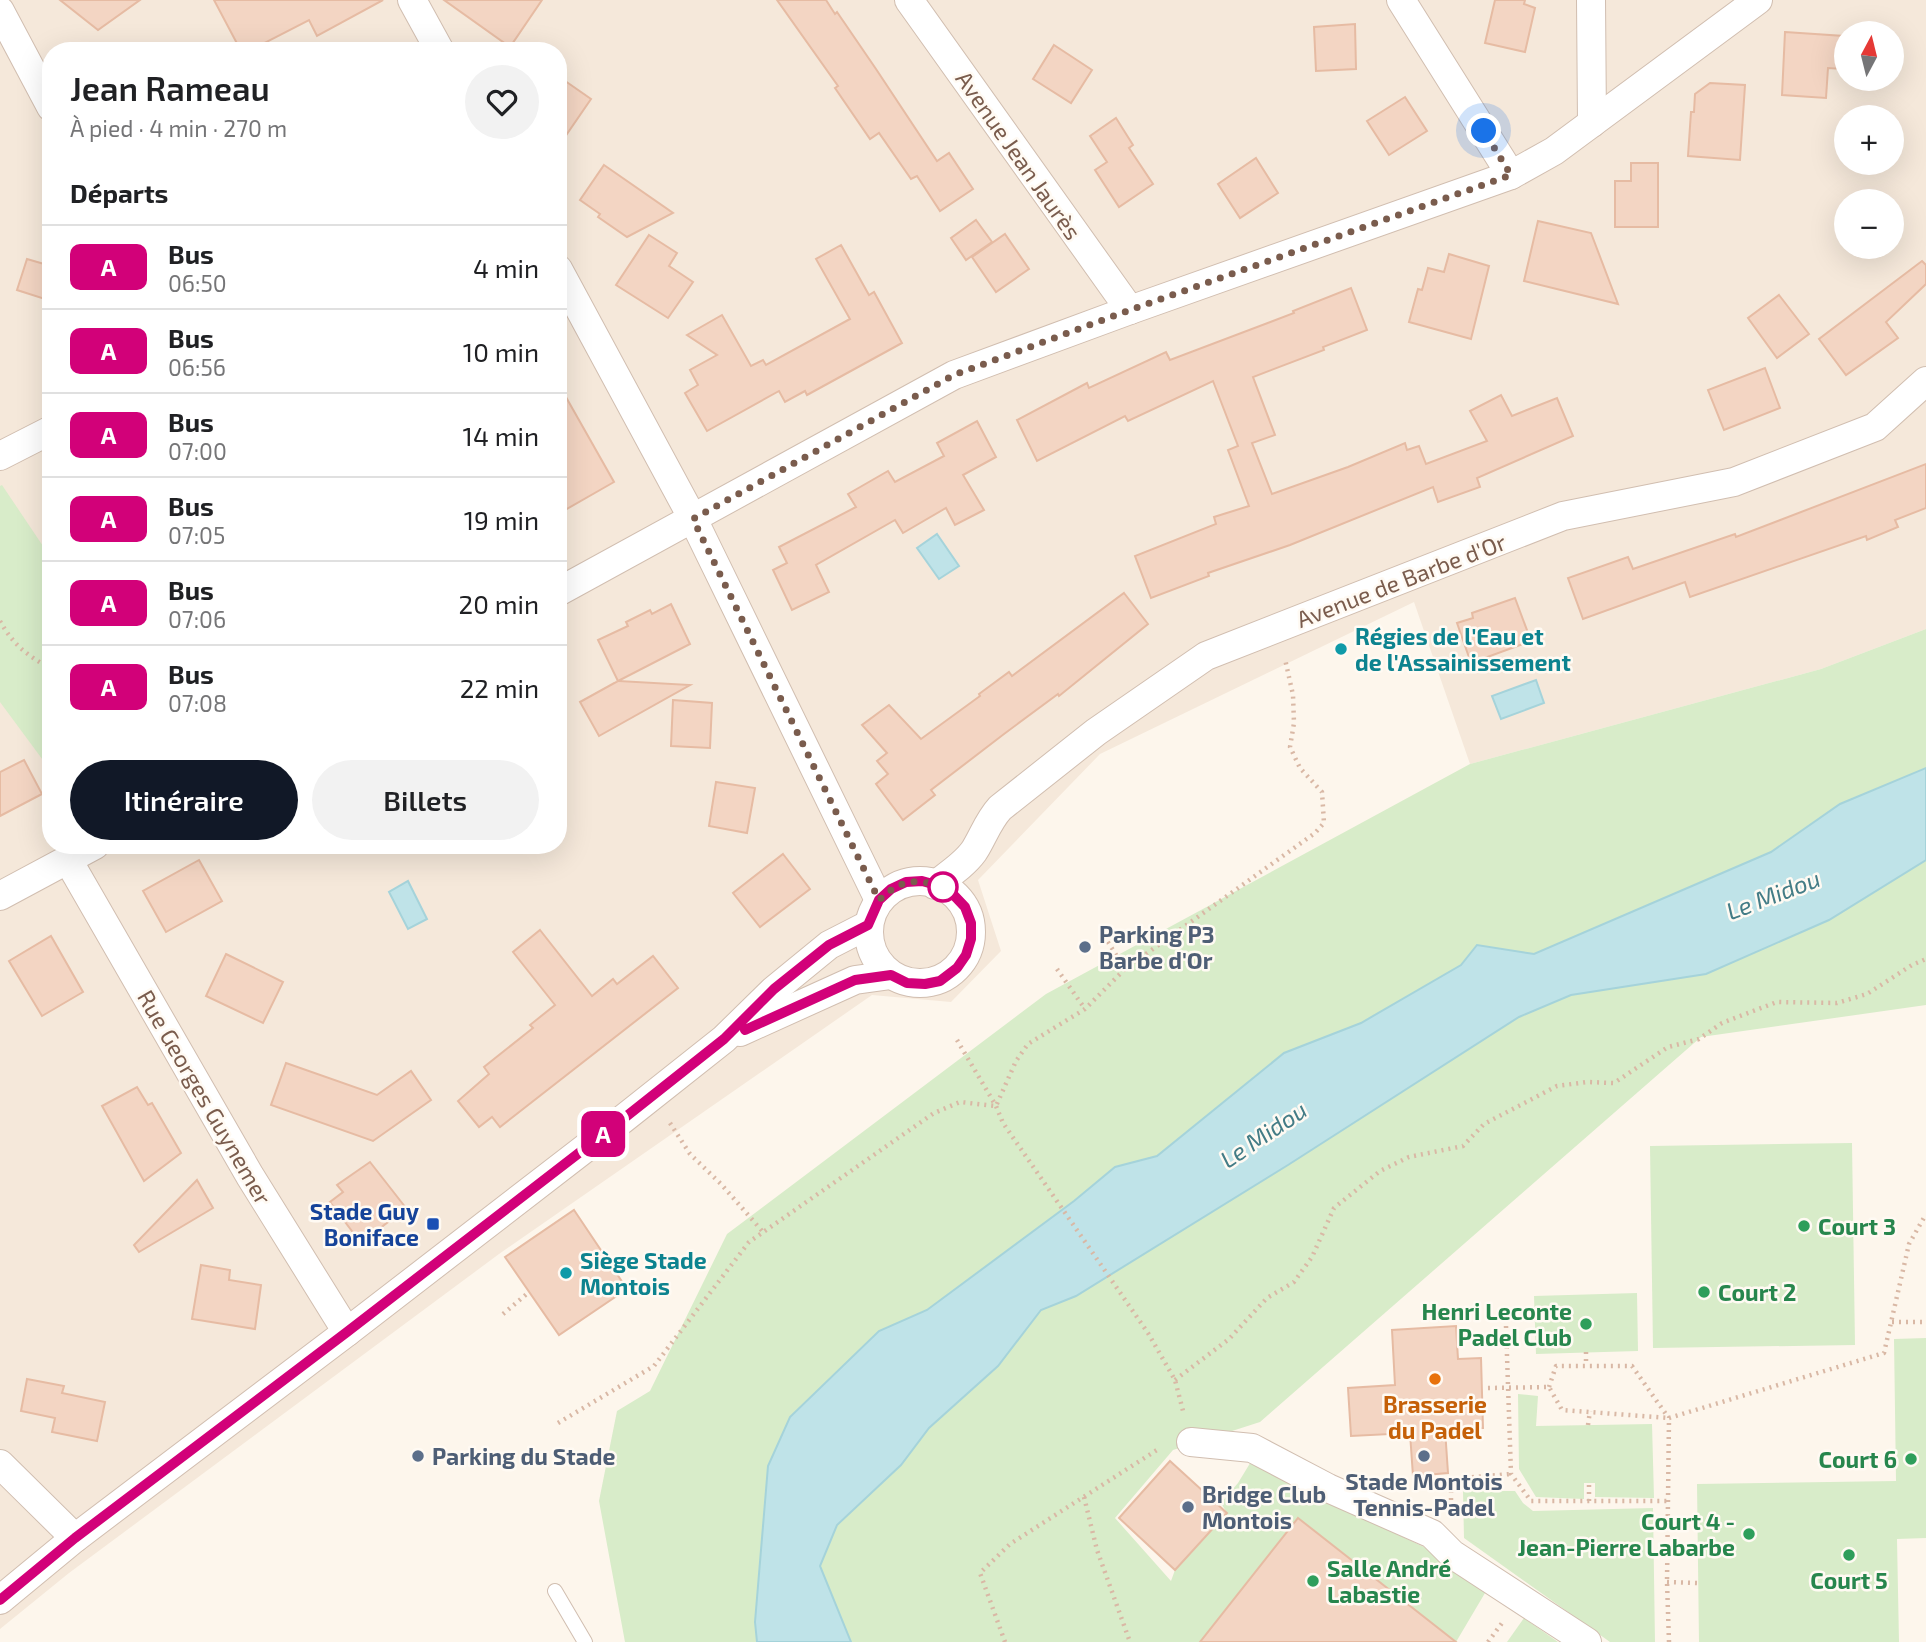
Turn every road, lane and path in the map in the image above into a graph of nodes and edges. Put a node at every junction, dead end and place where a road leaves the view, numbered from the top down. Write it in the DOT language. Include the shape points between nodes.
graph roads {
  1 [pos="412,0"];
  2 [pos="909,0"];
  3 [pos="1401,0"];
  4 [pos="1591,0"];
  5 [pos="1758,0"];
  6 [pos="0,11"];
  7 [pos="435,42"];
  8 [pos="42,90"];
  9 [pos="1592,122"];
  10 [pos="1511,175"];
  11 [pos="567,286"];
  12 [pos="1130,310"];
  13 [pos="1926,381"];
  14 [pos="42,435"];
  15 [pos="0,456"];
  16 [pos="693,519"];
  17 [pos="567,587"];
  18 [pos="0,621"];
  19 [pos="1283,655"];
  20 [pos="42,663"];
  21 [pos="79,854"];
  22 [pos="68,860"];
  23 [pos="935,885"];
  24 [pos="0,896"];
  25 [pos="873,913"];
  26 [pos="1104,936"];
  27 [pos="1926,959"];
  28 [pos="1058,969"];
  29 [pos="1125,970"];
  30 [pos="891,975"];
  31 [pos="1085,1009"];
  32 [pos="724,1039"];
  33 [pos="957,1040"];
  34 [pos="652,1096"];
  35 [pos="996,1106"];
  36 [pos="1926,1214"];
  37 [pos="763,1232"];
  38 [pos="529,1292"];
  39 [pos="503,1314"];
  40 [pos="1892,1322"];
  41 [pos="1926,1322"];
  42 [pos="1506,1326"];
  43 [pos="347,1332"];
  44 [pos="1586,1352"];
  45 [pos="1586,1366"];
  46 [pos="1175,1380"];
  47 [pos="1506,1387"];
  48 [pos="1549,1387"];
  49 [pos="1488,1388"];
  50 [pos="1590,1411"];
  51 [pos="1669,1418"];
  52 [pos="558,1423"];
  53 [pos="1588,1425"];
  54 [pos="1189,1437"];
  55 [pos="0,1464"];
  56 [pos="1511,1474"];
  57 [pos="1589,1483"];
  58 [pos="1084,1497"];
  59 [pos="1589,1501"];
  60 [pos="1668,1501"];
  61 [pos="75,1538"];
  62 [pos="1452,1554"];
  63 [pos="1667,1582"];
  64 [pos="1698,1583"];
  65 [pos="555,1591"];
  66 [pos="0,1600"];
  67 [pos="585,1642"];
  68 [pos="1005,1642"];
  69 [pos="1130,1642"];
  70 [pos="1587,1642"];
  71 [pos="1669,1642"];
  1 -- 7 [label="street"];
  2 -- 12 [label="street, Avenue Jean Jaurès"];
  3 -- 10 [label="street"];
  4 -- 9 [label="street"];
  5 -- 9 [label="street"];
  6 -- 8 [label="street"];
  9 -- 10 [label="street"];
  10 -- 12 [label="street"];
  11 -- 16 [label="street"];
  12 -- 16 [label="street" via="954,375"];
  13 -- 23 [label="street, Avenue de Barbe d'Or" via="1875,426 1734,482 1563,516 1206,656 1000,808 974,852"];
  14 -- 15 [label="street"];
  16 -- 17 [label="street"];
  16 -- 25 [label="street"];
  18 -- 20 [label="path" via="11,640"];
  19 -- 29 [label="path" via="1293,695 1290,747 1300,768 1322,792 1324,823"];
  21 -- 22 [label="street"];
  22 -- 24 [label="street"];
  22 -- 43 [label="street, Rue Georges Guynemer" via="250,1177"];
  23 -- 25 [label="street" via="906,882 891,889"];
  23 -- 30 [label="street" via="947,888 965,907 971,923 966,955 940,981 907,983"];
  25 -- 30 [label="street" via="868,940 880,966"];
  25 -- 32 [label="street" via="774,989"];
  26 -- 29 [label="path"];
  27 -- 46 [label="path" via="1867,994 1837,1003 1777,1002 1722,1023 1699,1039 1668,1047 1614,1083 1557,1086 1484,1124 1463,1146 1409,1157 1380,1171 1334,1208 1312,1257 1294,1282 1267,1298 1229,1339"];
  28 -- 31 [label="path"];
  29 -- 31 [label="path"];
  30 -- 32 [label="street" via="855,980"];
  31 -- 35 [label="path" via="1028,1044"];
  32 -- 34 [label="street"];
  33 -- 35 [label="path"];
  34 -- 37 [label="path" via="690,1154"];
  34 -- 43 [label="street"];
  35 -- 37 [label="path" via="960,1102 934,1113"];
  35 -- 46 [label="path"];
  36 -- 40 [label="path" via="1909,1244"];
  37 -- 52 [label="path" via="749,1242 654,1366"];
  38 -- 39 [label="path"];
  40 -- 41 [label="path"];
  40 -- 51 [label="path" via="1884,1353"];
  42 -- 47 [label="path"];
  43 -- 61 [label="street"];
  44 -- 45 [label="path"];
  45 -- 48 [label="path" via="1556,1366"];
  45 -- 51 [label="path" via="1632,1366"];
  46 -- 54 [label="path"];
  47 -- 48 [label="path"];
  47 -- 49 [label="path"];
  47 -- 56 [label="path"];
  48 -- 50 [label="path" via="1562,1410"];
  50 -- 51 [label="path"];
  50 -- 53 [label="path"];
  51 -- 60 [label="path"];
  54 -- 58 [label="path"];
  54 -- 62 [label="street" via="1252,1448 1432,1534"];
  55 -- 61 [label="street"];
  56 -- 59 [label="path" via="1531,1501"];
  56 -- 62 [label="path" via="1451,1479"];
  57 -- 59 [label="path"];
  58 -- 68 [label="path" via="1010,1544 980,1573"];
  58 -- 69 [label="path" via="1097,1550"];
  59 -- 60 [label="path"];
  60 -- 63 [label="path"];
  61 -- 66 [label="street"];
  62 -- 70 [label="street"];
  63 -- 64 [label="path"];
  63 -- 71 [label="path"];
  65 -- 67 [label="lane"];
}
